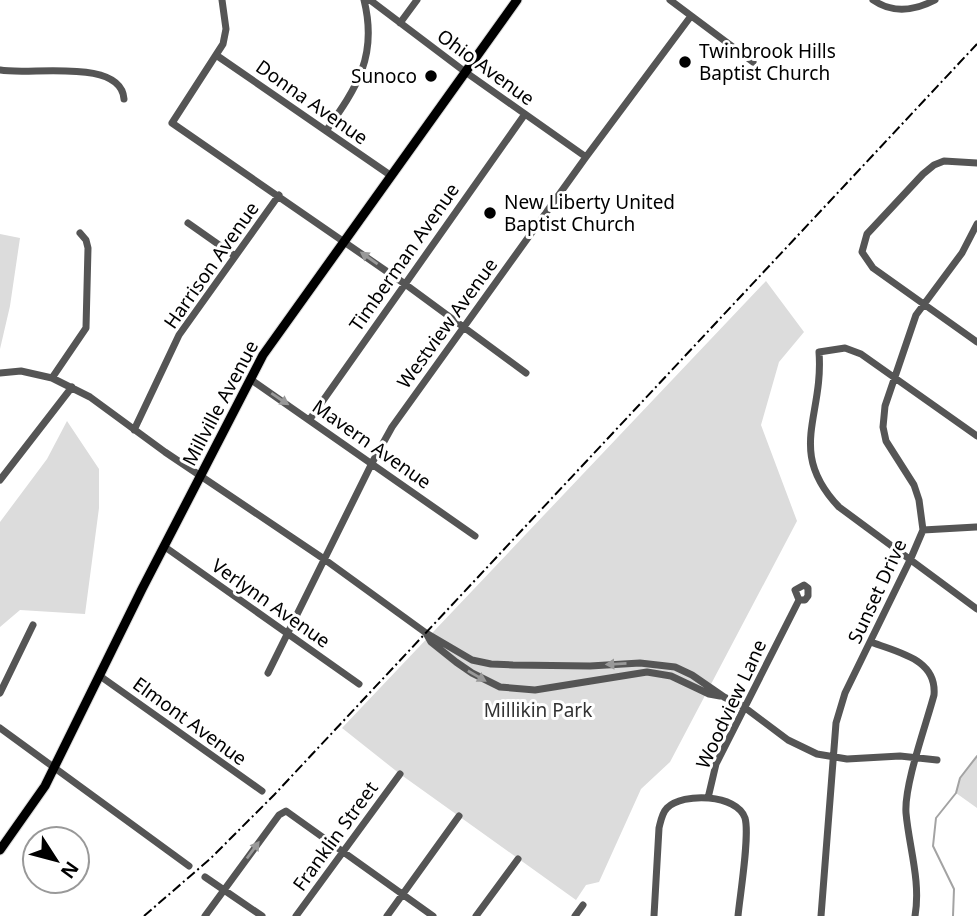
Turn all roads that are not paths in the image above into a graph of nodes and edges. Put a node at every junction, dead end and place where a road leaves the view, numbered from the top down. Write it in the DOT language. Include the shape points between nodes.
graph roads {
  1 [pos="222,0"];
  2 [pos="364,0"];
  3 [pos="370,0"];
  4 [pos="417,0"];
  5 [pos="517,0"];
  6 [pos="670,0"];
  7 [pos="873,0"];
  8 [pos="935,0"];
  9 [pos="691,16"];
  10 [pos="400,23"];
  11 [pos="216,55"];
  12 [pos="753,62"];
  13 [pos="0,70"];
  14 [pos="464,71"];
  15 [pos="124,99"];
  16 [pos="525,114"];
  17 [pos="326,131"];
  18 [pos="586,157"];
  19 [pos="977,163"];
  20 [pos="390,175"];
  21 [pos="279,195"];
  22 [pos="188,223"];
  23 [pos="977,223"];
  24 [pos="80,233"];
  25 [pos="344,241"];
  26 [pos="235,256"];
  27 [pos="405,284"];
  28 [pos="924,304"];
  29 [pos="464,327"];
  30 [pos="977,342"];
  31 [pos="0,373"];
  32 [pos="526,373"];
  33 [pos="894,376"];
  34 [pos="52,378"];
  35 [pos="250,379"];
  36 [pos="72,387"];
  37 [pos="310,419"];
  38 [pos="134,430"];
  39 [pos="977,436"];
  40 [pos="372,463"];
  41 [pos="201,475"];
  42 [pos="0,480"];
  43 [pos="976,527"];
  44 [pos="923,530"];
  45 [pos="475,536"];
  46 [pos="165,547"];
  47 [pos="911,558"];
  48 [pos="324,559"];
  49 [pos="799,600"];
  50 [pos="977,609"];
  51 [pos="33,625"];
  52 [pos="426,633"];
  53 [pos="287,634"];
  54 [pos="871,642"];
  55 [pos="268,673"];
  56 [pos="100,676"];
  57 [pos="359,684"];
  58 [pos="0,693"];
  59 [pos="724,697"];
  60 [pos="744,707"];
  61 [pos="0,729"];
  62 [pos="833,757"];
  63 [pos="918,757"];
  64 [pos="937,760"];
  65 [pos="54,768"];
  66 [pos="400,774"];
  67 [pos="262,792"];
  68 [pos="708,798"];
  69 [pos="459,816"];
  70 [pos="0,850"];
  71 [pos="343,852"];
  72 [pos="518,859"];
  73 [pos="189,866"];
  74 [pos="205,877"];
  75 [pos="224,891"];
  76 [pos="402,895"];
  77 [pos="583,905"];
  78 [pos="205,916"];
  79 [pos="261,916"];
  80 [pos="296,916"];
  81 [pos="387,916"];
  82 [pos="433,916"];
  83 [pos="476,916"];
  84 [pos="575,916"];
  85 [pos="654,916"];
  86 [pos="738,916"];
  87 [pos="821,916"];
  88 [pos="915,916"];
  1 -- 11 [label="street" via="226,29"];
  2 -- 17 [label="street" via="369,20 367,59 347,102"];
  3 -- 10 [label="street, Ohio Avenue"];
  4 -- 10 [label="street"];
  5 -- 14 [label="main road, Millville Avenue"];
  6 -- 9 [label="street"];
  7 -- 8 [label="street" via="891,9 914,8"];
  9 -- 12 [label="street"];
  9 -- 18 [label="street, Westview Avenue"];
  10 -- 14 [label="street, Ohio Avenue"];
  11 -- 17 [label="street, Donna Avenue"];
  11 -- 21 [label="street" via="172,122"];
  13 -- 15 [label="street" via="87,71 118,84"];
  14 -- 16 [label="street, Ohio Avenue"];
  14 -- 20 [label="main road, Millville Avenue"];
  16 -- 18 [label="street, Ohio Avenue"];
  16 -- 27 [label="street, Timberman Avenue"];
  17 -- 20 [label="street, Donna Avenue"];
  18 -- 29 [label="street, Westview Avenue"];
  19 -- 28 [label="street" via="944,161 934,165 873,226 863,243 862,251 873,268"];
  20 -- 25 [label="main road, Millville Avenue"];
  21 -- 25 [label="street"];
  21 -- 26 [label="street, Harrison Avenue"];
  22 -- 26 [label="street"];
  23 -- 28 [label="street, Sunset Drive" via="962,253"];
  24 -- 34 [label="street" via="88,248 88,319"];
  27 -- 25 [label="street, one-way"];
  25 -- 35 [label="main road, Millville Avenue"];
  26 -- 38 [label="street, Harrison Avenue" via="179,335"];
  27 -- 29 [label="street"];
  27 -- 37 [label="street, Timberman Avenue"];
  28 -- 30 [label="street"];
  28 -- 33 [label="street, Sunset Drive"];
  29 -- 32 [label="street"];
  29 -- 40 [label="street, Westview Avenue" via="392,427"];
  31 -- 34 [label="street" via="21,371"];
  33 -- 39 [label="street"];
  33 -- 44 [label="street, Sunset Drive" via="883,427 892,453 914,485"];
  33 -- 47 [label="street" via="852,350 819,352 819,389 809,446 823,490 839,507"];
  34 -- 36 [label="street"];
  35 -- 37 [label="street, Mavern Avenue, one-way"];
  35 -- 41 [label="main road, Millville Avenue"];
  36 -- 38 [label="street"];
  36 -- 42 [label="street"];
  37 -- 40 [label="street, Mavern Avenue"];
  38 -- 41 [label="street"];
  40 -- 45 [label="street, Mavern Avenue"];
  40 -- 48 [label="street, Westview Avenue"];
  41 -- 46 [label="main road, Millville Avenue"];
  41 -- 48 [label="street"];
  43 -- 44 [label="street"];
  44 -- 47 [label="street, Sunset Drive"];
  46 -- 53 [label="street, Verlynn Avenue"];
  46 -- 56 [label="main road, Millville Avenue"];
  47 -- 50 [label="street"];
  47 -- 54 [label="street, Sunset Drive"];
  48 -- 52 [label="street"];
  48 -- 53 [label="street, Westview Avenue"];
  49 -- 60 [label="street, Woodview Lane"];
  51 -- 58 [label="street"];
  59 -- 52 [label="street, one-way" via="675,667 491,664 463,656"];
  52 -- 59 [label="street, one-way" via="472,674 500,687 535,690 647,672 671,676"];
  53 -- 55 [label="street, Westview Avenue"];
  53 -- 57 [label="street, Verlynn Avenue"];
  54 -- 62 [label="street, Sunset Drive" via="845,692"];
  54 -- 63 [label="street" via="923,665 935,682"];
  56 -- 65 [label="main road, Millville Avenue"];
  56 -- 67 [label="street, Elmont Avenue"];
  59 -- 60 [label="street"];
  60 -- 62 [label="street" via="788,740"];
  60 -- 68 [label="street, Woodview Lane" via="716,764"];
  61 -- 65 [label="street"];
  62 -- 63 [label="street"];
  62 -- 87 [label="street, Sunset Drive"];
  63 -- 64 [label="street"];
  63 -- 88 [label="street" via="906,810"];
  65 -- 70 [label="main road, Millville Avenue"];
  65 -- 73 [label="street"];
  66 -- 71 [label="street, Franklin Street"];
  68 -- 85 [label="street, Woodview Lane" via="676,801 663,814"];
  68 -- 86 [label="street" via="735,806 745,817"];
  69 -- 76 [label="street"];
  75 -- 71 [label="street, one-way" via="286,811"];
  71 -- 76 [label="street"];
  71 -- 80 [label="street, Franklin Street"];
  72 -- 83 [label="street"];
  74 -- 75 [label="street"];
  75 -- 78 [label="street"];
  75 -- 79 [label="street"];
  76 -- 81 [label="street"];
  76 -- 82 [label="street"];
  77 -- 84 [label="street"];
}
